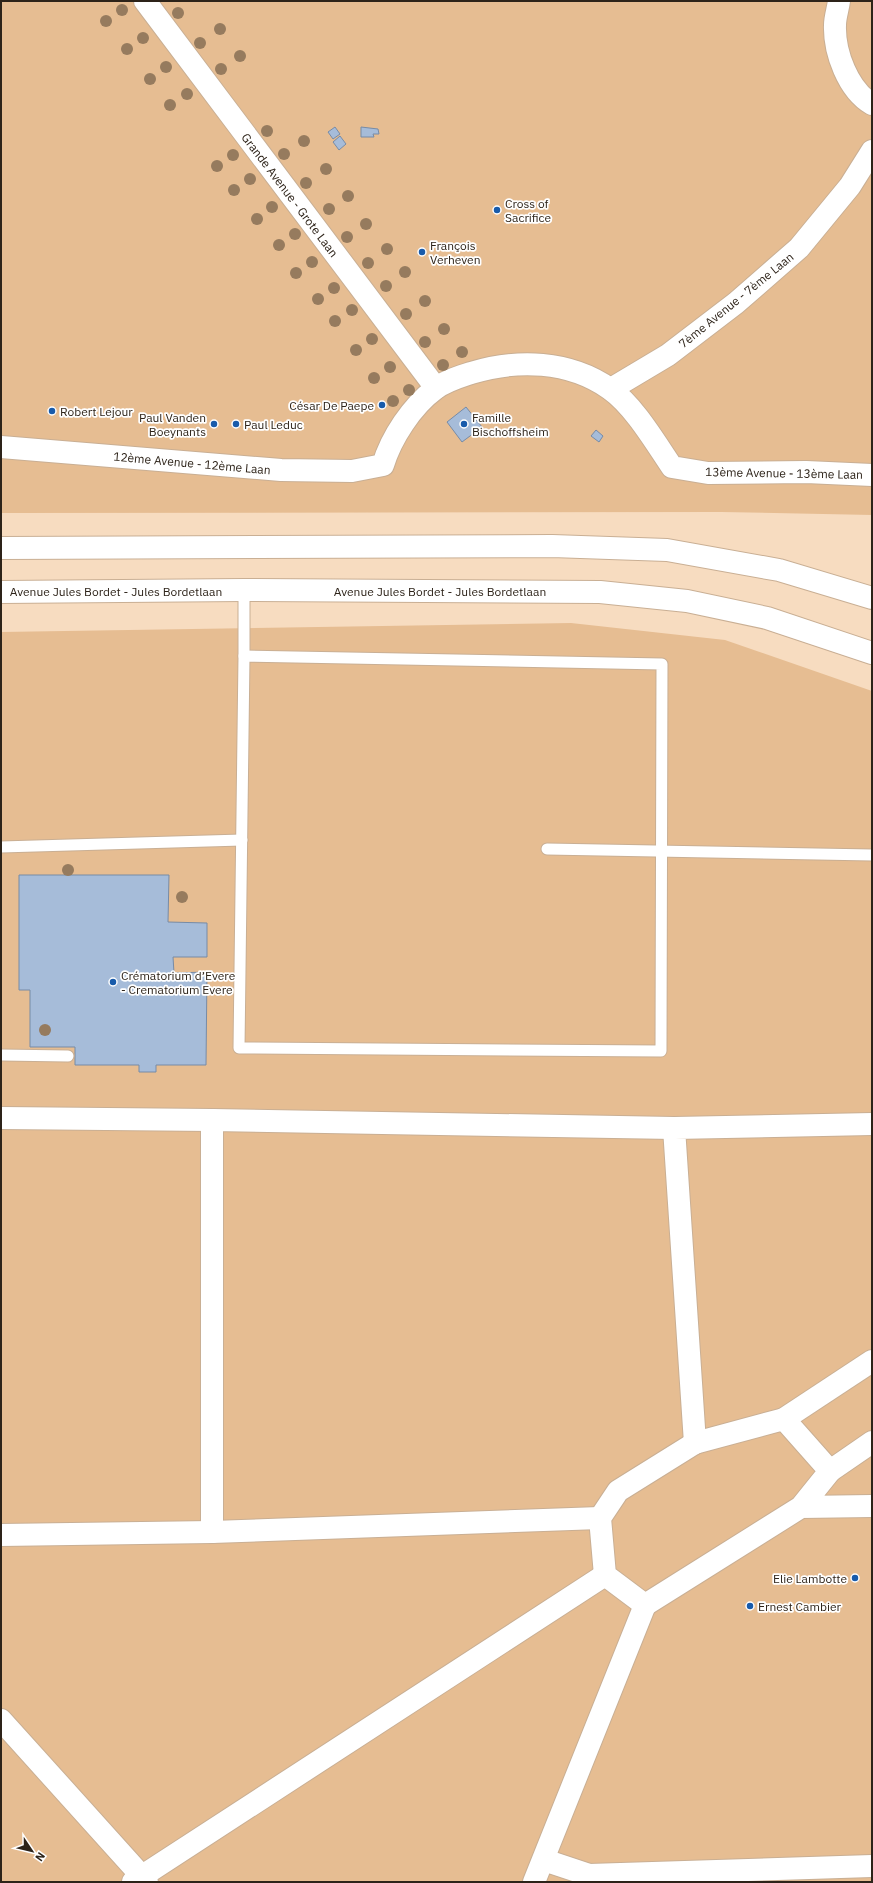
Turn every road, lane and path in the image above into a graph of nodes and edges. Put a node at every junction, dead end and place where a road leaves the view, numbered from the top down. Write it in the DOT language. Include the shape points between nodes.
graph roads {
  1 [pos="145,1"];
  2 [pos="839,1"];
  3 [pos="872,104"];
  4 [pos="872,152"];
  5 [pos="436,388"];
  6 [pos="611,390"];
  7 [pos="1,447"];
  8 [pos="872,475"];
  9 [pos="1,548"];
  10 [pos="244,590"];
  11 [pos="1,592"];
  12 [pos="872,598"];
  13 [pos="872,652"];
  14 [pos="244,656"];
  15 [pos="242,840"];
  16 [pos="1,847"];
  17 [pos="548,849"];
  18 [pos="660,851"];
  19 [pos="872,855"];
  20 [pos="1,1055"];
  21 [pos="68,1056"];
  22 [pos="1,1118"];
  23 [pos="212,1120"];
  24 [pos="872,1124"];
  25 [pos="674,1128"];
  26 [pos="872,1361"];
  27 [pos="784,1419"];
  28 [pos="696,1442"];
  29 [pos="872,1442"];
  30 [pos="830,1471"];
  31 [pos="872,1506"];
  32 [pos="801,1507"];
  33 [pos="600,1518"];
  34 [pos="212,1532"];
  35 [pos="1,1535"];
  36 [pos="605,1575"];
  37 [pos="646,1605"];
  38 [pos="1,1720"];
  39 [pos="544,1860"];
  40 [pos="872,1866"];
  41 [pos="140,1880"];
  42 [pos="534,1882"];
  1 -- 5 [label="street, Grande Avenue - Grote Laan"];
  2 -- 3 [label="street" via="835,25 838,54 850,80"];
  4 -- 6 [label="street, 7ème Avenue - 7ème Laan" via="850,186 799,248 736,303 668,356"];
  5 -- 6 [label="street" via="458,377 482,370 506,365 531,364 568,370 591,378"];
  5 -- 7 [label="street, 12ème Avenue - 12ème Laan" via="416,406 388,448 383,465 352,471 281,470"];
  6 -- 8 [label="street, 13ème Avenue - 13ème Laan" via="647,430 672,467 708,473 806,472"];
  9 -- 12 [label="street" via="552,546 667,550 779,570"];
  10 -- 11 [label="street, Avenue Jules Bordet - Jules Bordetlaan"];
  10 -- 13 [label="street, Avenue Jules Bordet - Jules Bordetlaan" via="600,592 687,602 767,618"];
  10 -- 14 [label="lane"];
  14 -- 15 [label="lane"];
  14 -- 18 [label="lane" via="662,664"];
  15 -- 16 [label="lane"];
  15 -- 18 [label="lane" via="239,1048 661,1051"];
  17 -- 18 [label="lane"];
  18 -- 19 [label="lane"];
  20 -- 21 [label="lane"];
  22 -- 23 [label="street"];
  23 -- 25 [label="street"];
  23 -- 34 [label="street"];
  24 -- 25 [label="street"];
  25 -- 28 [label="street"];
  26 -- 27 [label="street"];
  27 -- 28 [label="street"];
  27 -- 30 [label="street"];
  28 -- 33 [label="street" via="618,1490"];
  29 -- 30 [label="street"];
  30 -- 32 [label="street"];
  31 -- 32 [label="street"];
  32 -- 37 [label="street"];
  33 -- 34 [label="street"];
  33 -- 36 [label="street"];
  34 -- 35 [label="street"];
  36 -- 37 [label="street"];
  36 -- 41 [label="street"];
  37 -- 39 [label="street"];
  38 -- 41 [label="street"];
  39 -- 40 [label="street" via="589,1875"];
  39 -- 42 [label="street"];
}
